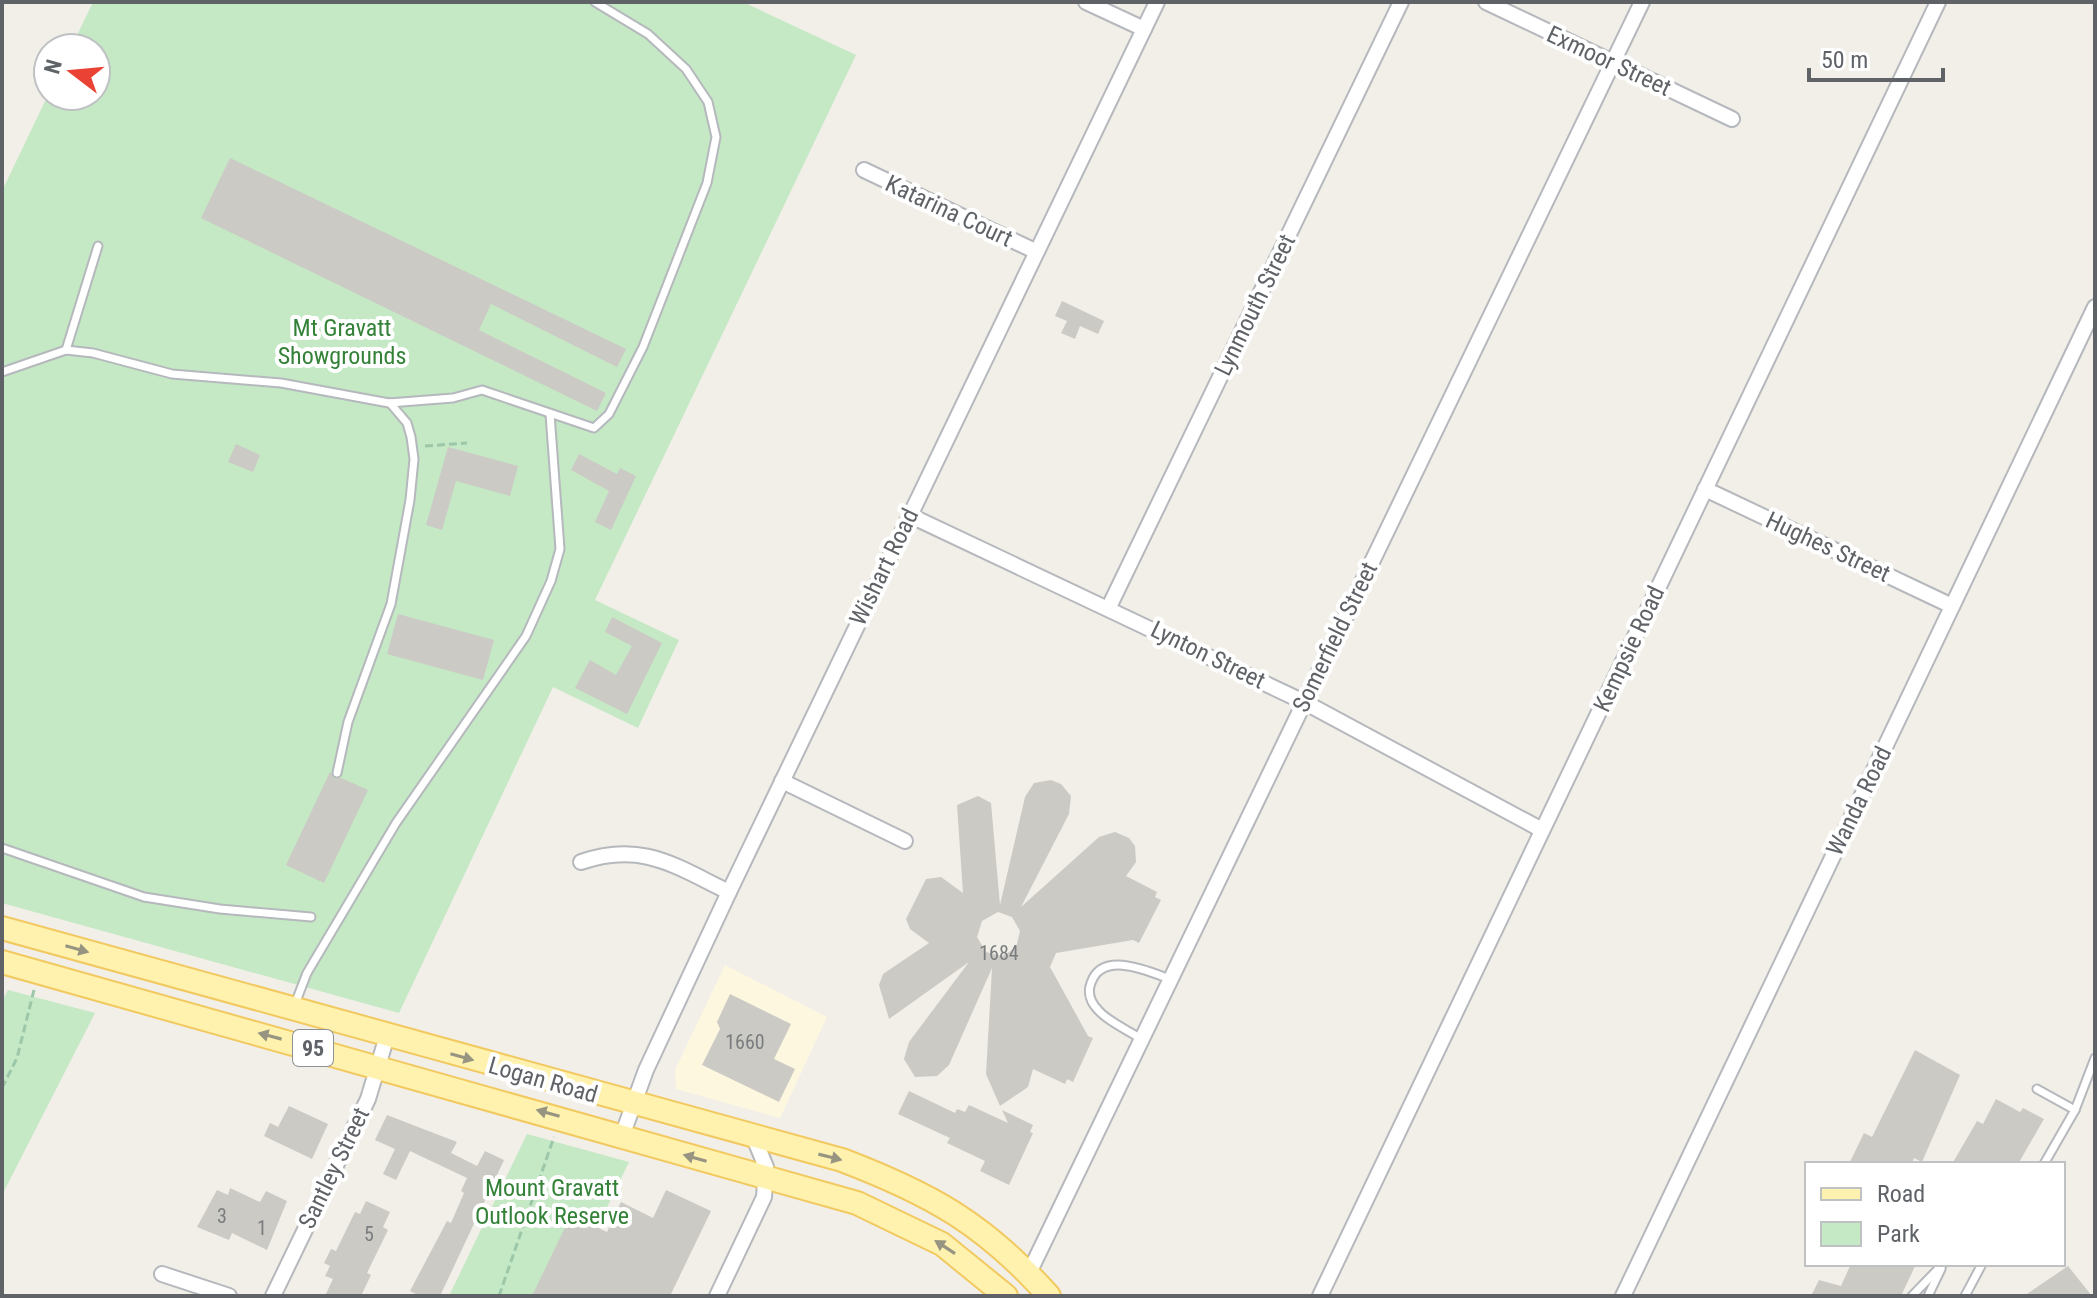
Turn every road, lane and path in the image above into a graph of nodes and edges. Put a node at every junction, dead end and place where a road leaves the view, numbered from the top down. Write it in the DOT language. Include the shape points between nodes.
graph roads {
  1 [pos="595,2"];
  2 [pos="1086,2"];
  3 [pos="1157,2"];
  4 [pos="1401,2"];
  5 [pos="1486,2"];
  6 [pos="1642,2"];
  7 [pos="1938,2"];
  8 [pos="1144,29"];
  9 [pos="1613,62"];
  10 [pos="1732,119"];
  11 [pos="864,170"];
  12 [pos="98,246"];
  13 [pos="1035,251"];
  14 [pos="2095,307"];
  15 [pos="66,350"];
  16 [pos="2,372"];
  17 [pos="390,403"];
  18 [pos="550,414"];
  19 [pos="467,443"];
  20 [pos="425,446"];
  21 [pos="1705,489"];
  22 [pos="909,515"];
  23 [pos="1952,606"];
  24 [pos="1109,607"];
  25 [pos="1304,702"];
  26 [pos="337,773"];
  27 [pos="782,781"];
  28 [pos="1542,830"];
  29 [pos="905,841"];
  30 [pos="2,848"];
  31 [pos="581,862"];
  32 [pos="729,892"];
  33 [pos="311,917"];
  34 [pos="2,928"];
  35 [pos="2,962"];
  36 [pos="36,971"];
  37 [pos="1170,979"];
  38 [pos="294,1010"];
  39 [pos="387,1036"];
  40 [pos="1141,1039"];
  41 [pos="2095,1058"];
  42 [pos="379,1066"];
  43 [pos="2,1088"];
  44 [pos="2037,1089"];
  45 [pos="634,1105"];
  46 [pos="2075,1110"];
  47 [pos="560,1117"];
  48 [pos="622,1136"];
  49 [pos="754,1138"];
  50 [pos="2045,1162"];
  51 [pos="767,1179"];
  52 [pos="1942,1266"];
  53 [pos="1943,1266"];
  54 [pos="1981,1266"];
  55 [pos="1029,1273"];
  56 [pos="162,1274"];
  57 [pos="229,1296"];
  58 [pos="273,1296"];
  59 [pos="499,1296"];
  60 [pos="717,1296"];
  61 [pos="1006,1296"];
  62 [pos="1049,1296"];
  63 [pos="1320,1296"];
  64 [pos="1623,1296"];
  65 [pos="1912,1296"];
  66 [pos="1928,1296"];
  67 [pos="1965,1296"];
  1 -- 18 [label="lane" via="648,34 686,69 708,102 716,137 707,183 673,274 609,414 594,428"];
  2 -- 8 [label="street"];
  3 -- 8 [label="street, Wishart Road"];
  4 -- 24 [label="street, Lynmouth Street"];
  5 -- 9 [label="street, Exmoor Street"];
  6 -- 9 [label="street, Somerfield Street"];
  7 -- 21 [label="street, Kempsie Road"];
  8 -- 13 [label="street, Wishart Road"];
  9 -- 10 [label="street, Exmoor Street"];
  9 -- 25 [label="street, Somerfield Street"];
  11 -- 13 [label="street, Katarina Court"];
  12 -- 15 [label="lane"];
  13 -- 22 [label="street, Wishart Road"];
  14 -- 23 [label="street, Wanda Road"];
  15 -- 16 [label="lane"];
  15 -- 17 [label="lane" via="172,374 281,383"];
  17 -- 18 [label="lane" via="482,390"];
  17 -- 26 [label="lane" via="411,437 410,500 391,604 348,722"];
  18 -- 38 [label="lane" via="560,549 551,581 526,636 396,823 307,973"];
  19 -- 20 [label="path"];
  21 -- 23 [label="street, Hughes Street"];
  21 -- 28 [label="street, Kempsie Road"];
  22 -- 24 [label="street, Lynton Street"];
  22 -- 27 [label="street, Wishart Road"];
  23 -- 64 [label="street, Wanda Road"];
  24 -- 25 [label="street, Lynton Street"];
  25 -- 28 [label="street, Lynton Street"];
  25 -- 37 [label="street, Somerfield Street"];
  27 -- 29 [label="street"];
  27 -- 32 [label="street, Wishart Road"];
  28 -- 63 [label="street, Kempsie Road"];
  30 -- 33 [label="lane" via="144,897"];
  31 -- 32 [label="street" via="605,854 654,856"];
  32 -- 45 [label="street, Wishart Road"];
  34 -- 38 [label="main road, Logan Road / 95, one-way"];
  35 -- 36 [label="main road, Logan Road / 95"];
  42 -- 36 [label="main road, Logan Road / 95, one-way"];
  36 -- 43 [label="path" via="21,1045"];
  37 -- 40 [label="street, Somerfield Street"];
  37 -- 40 [label="lane" via="1119,965 1104,967 1089,986 1090,1000 1100,1013"];
  38 -- 39 [label="main road, Logan Road / 95"];
  39 -- 42 [label="street, Santley Street"];
  39 -- 45 [label="main road, Logan Road / 95, one-way"];
  40 -- 55 [label="street, Somerfield Street"];
  41 -- 46 [label="lane"];
  47 -- 42 [label="main road, Logan Road / 95, one-way"];
  42 -- 58 [label="street, Santley Street"];
  44 -- 46 [label="lane"];
  45 -- 48 [label="street, Wishart Road"];
  45 -- 49 [label="main road, Logan Road / 95"];
  46 -- 50 [label="lane"];
  47 -- 48 [label="main road, Logan Road / 95"];
  47 -- 59 [label="path"];
  51 -- 48 [label="main road, Logan Road / 95, one-way"];
  49 -- 51 [label="street"];
  49 -- 55 [label="main road, Logan Road / 95, one-way" via="842,1160 934,1199 979,1228"];
  51 -- 60 [label="street" via="762,1203"];
  61 -- 51 [label="main road, Logan Road / 95, one-way" via="942,1244 892,1218"];
  52 -- 65 [label="lane"];
  53 -- 66 [label="lane"];
  54 -- 67 [label="lane"];
  55 -- 62 [label="main road, Logan Road / 95"];
  56 -- 57 [label="street"];
}
